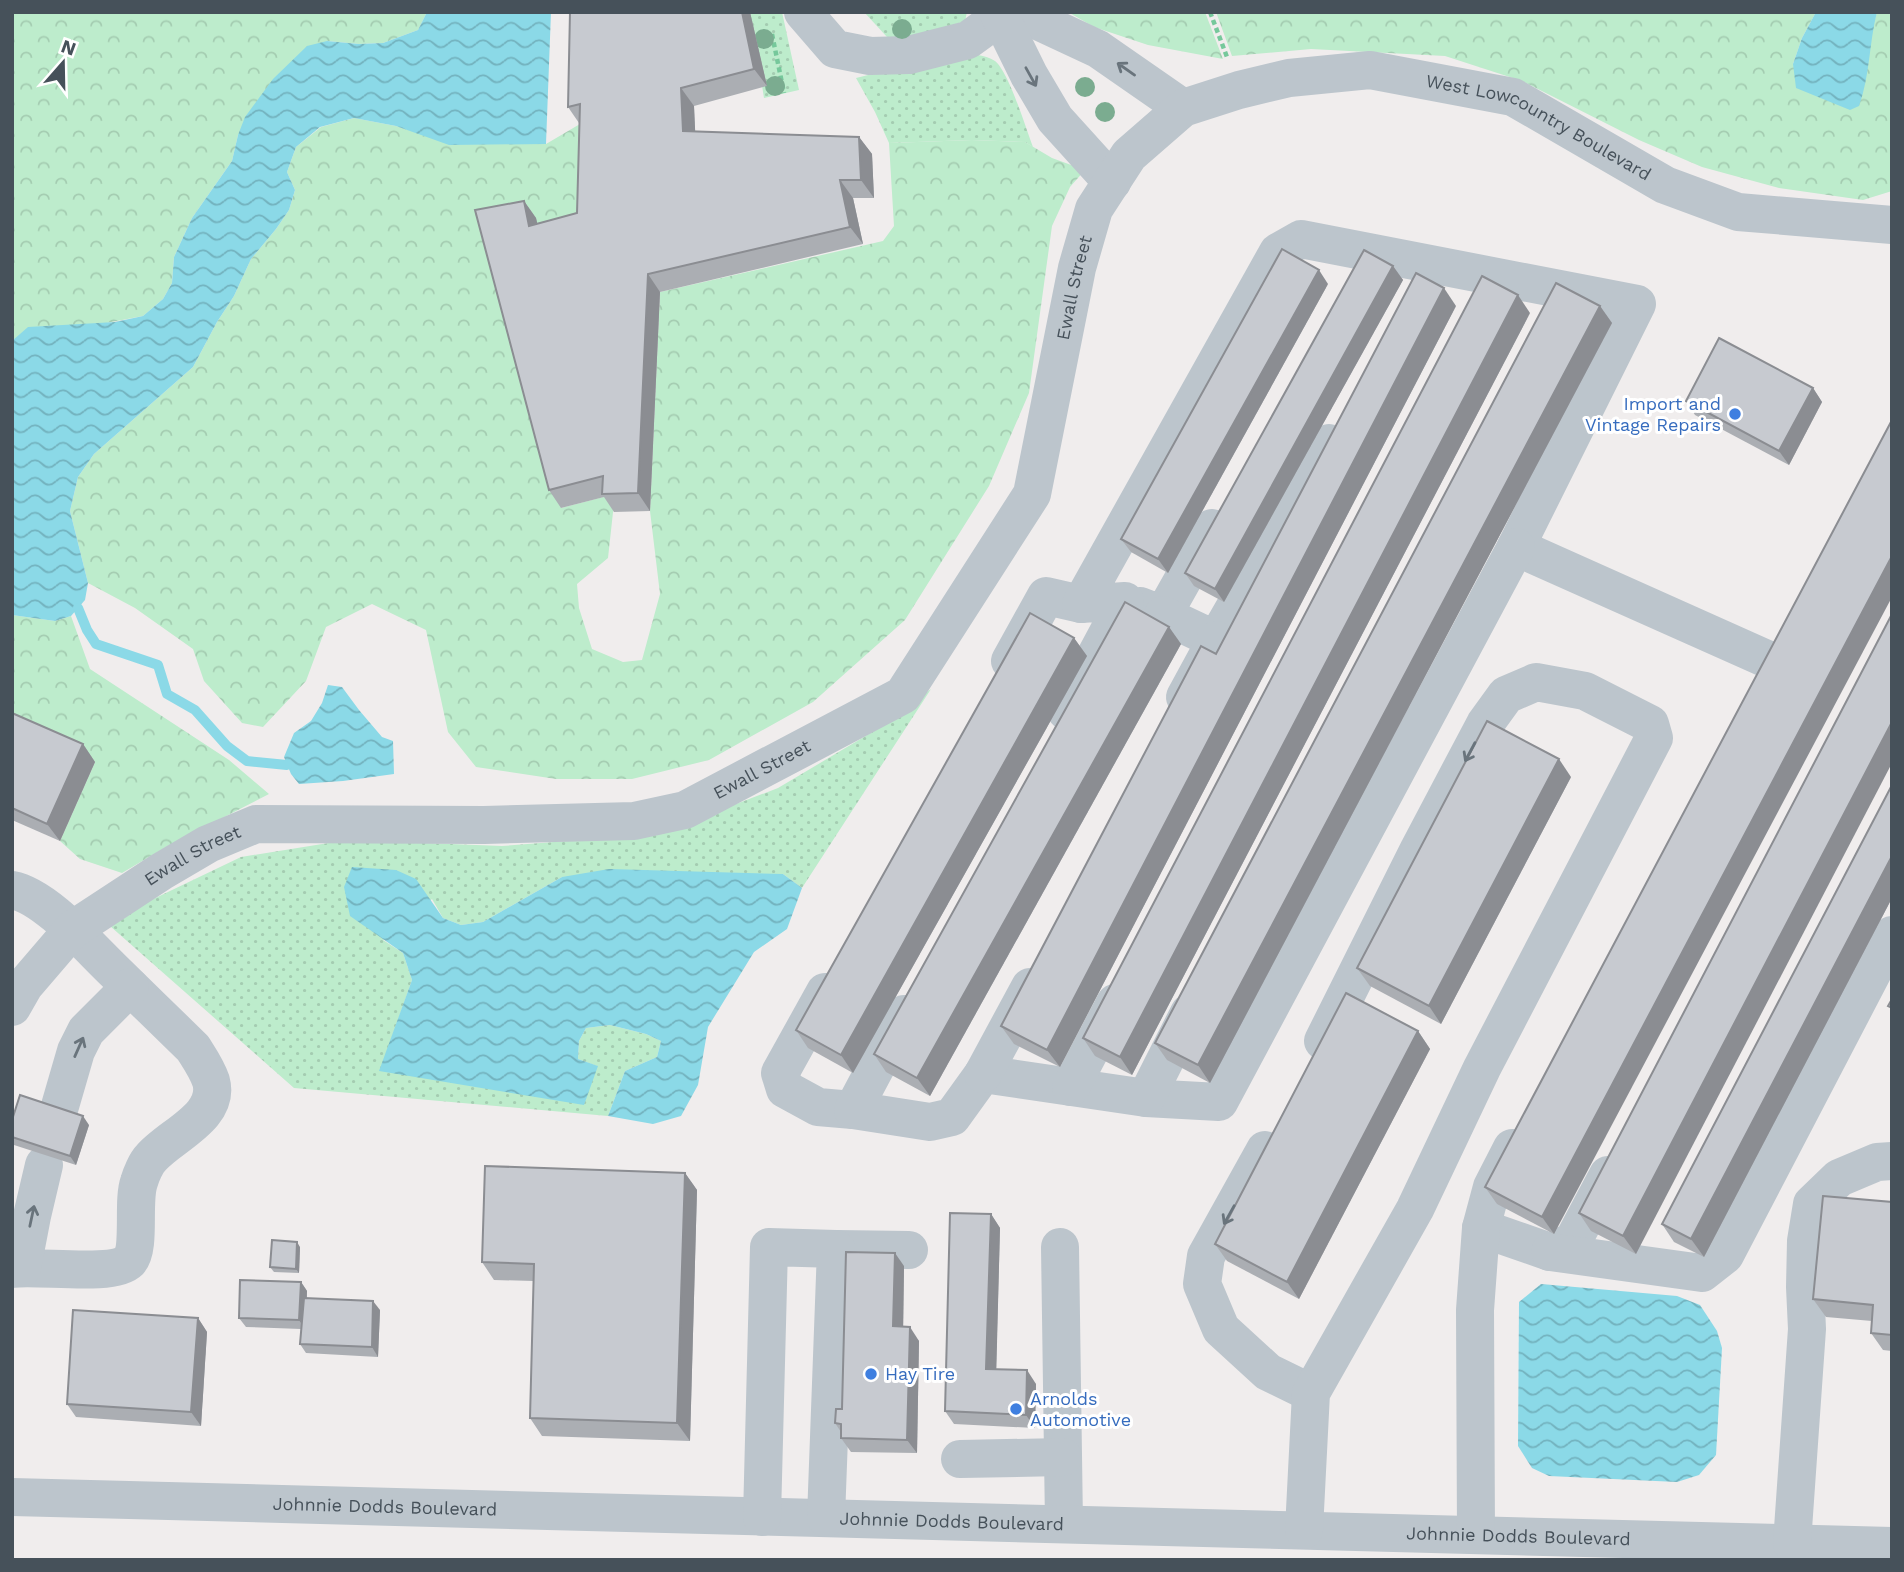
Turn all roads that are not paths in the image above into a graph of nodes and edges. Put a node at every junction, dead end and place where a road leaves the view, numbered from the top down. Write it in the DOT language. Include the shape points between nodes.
graph roads {
  1 [pos="999,14"];
  2 [pos="787,19"];
  3 [pos="1183,108"];
  4 [pos="1112,182"];
  5 [pos="1892,225"];
  6 [pos="1365,250"];
  7 [pos="1432,264"];
  8 [pos="1496,276"];
  9 [pos="1345,287"];
  10 [pos="1561,289"];
  11 [pos="1411,300"];
  12 [pos="1477,313"];
  13 [pos="1542,327"];
  14 [pos="1348,409"];
  15 [pos="1231,494"];
  16 [pos="1516,547"];
  17 [pos="1125,601"];
  18 [pos="1081,604"];
  19 [pos="1163,615"];
  20 [pos="1216,640"];
  21 [pos="1769,661"];
  22 [pos="992,694"];
  23 [pos="1170,724"];
  24 [pos="1047,746"];
  25 [pos="12,890"];
  26 [pos="72,930"];
  27 [pos="1892,935"];
  28 [pos="1048,954"];
  29 [pos="842,963"];
  30 [pos="1129,977"];
  31 [pos="1203,986"];
  32 [pos="130,987"];
  33 [pos="918,989"];
  34 [pos="12,1007"];
  35 [pos="1308,1069"];
  36 [pos="983,1074"];
  37 [pos="1071,1087"];
  38 [pos="1146,1098"];
  39 [pos="853,1110"];
  40 [pos="58,1112"];
  41 [pos="1530,1113"];
  42 [pos="1283,1115"];
  43 [pos="1624,1143"];
  44 [pos="1887,1152"];
  45 [pos="44,1166"];
  46 [pos="1481,1228"];
  47 [pos="1060,1247"];
  48 [pos="836,1248"];
  49 [pos="909,1250"];
  50 [pos="1550,1252"];
  51 [pos="17,1268"];
  52 [pos="1311,1393"];
  53 [pos="1063,1457"];
  54 [pos="960,1459"];
  55 [pos="12,1497"];
  56 [pos="762,1517"];
  57 [pos="826,1518"];
  58 [pos="1063,1524"];
  59 [pos="1304,1530"];
  60 [pos="1476,1535"];
  61 [pos="1792,1543"];
  62 [pos="1892,1546"];
  1 -- 2 [label="street" via="968,40 909,55 870,56 835,50"];
  3 -- 1 [label="street, one-way" via="1098,49 1038,21"];
  1 -- 4 [label="street, one-way" via="1055,119"];
  3 -- 4 [label="street, Ewall Street" via="1129,155"];
  3 -- 5 [label="street, West Lowcountry Boulevard" via="1289,78 1370,70 1513,97 1665,185 1738,212"];
  4 -- 26 [label="street, Ewall Street" via="1094,209 1077,268 1032,494 903,695 685,810 634,821 256,824 208,844"];
  6 -- 7 [label="street"];
  6 -- 9 [label="street"];
  6 -- 18 [label="street" via="1301,239 1278,252"];
  7 -- 8 [label="street"];
  7 -- 11 [label="street"];
  8 -- 10 [label="street"];
  8 -- 12 [label="street"];
  10 -- 13 [label="street"];
  10 -- 16 [label="street" via="1637,304"];
  14 -- 20 [label="street"];
  15 -- 19 [label="street"];
  16 -- 21 [label="street"];
  16 -- 38 [label="street" via="1219,1102"];
  17 -- 18 [label="street"];
  17 -- 19 [label="street"];
  17 -- 24 [label="street"];
  18 -- 22 [label="street" via="1046,596"];
  19 -- 20 [label="street"];
  20 -- 23 [label="street"];
  25 -- 26 [label="street" via="46,907"];
  26 -- 32 [label="street"];
  26 -- 34 [label="street, Ewall Street"];
  27 -- 50 [label="street" via="1725,1255 1702,1273"];
  28 -- 36 [label="street"];
  29 -- 39 [label="street" via="780,1073 785,1089 818,1107"];
  30 -- 37 [label="street"];
  31 -- 38 [label="street"];
  40 -- 32 [label="street, one-way" via="86,1031"];
  32 -- 51 [label="street" via="193,1048 212,1084 209,1105 150,1158 139,1182 134,1206 135,1248 128,1261 112,1269"];
  33 -- 39 [label="street"];
  52 -- 35 [label="street, one-way" via="1415,1209 1482,1068 1654,738 1650,724 1585,691 1536,681 1506,695 1485,724"];
  36 -- 37 [label="street"];
  36 -- 39 [label="street" via="952,1117 930,1122"];
  37 -- 38 [label="street"];
  41 -- 46 [label="street" via="1492,1187"];
  42 -- 52 [label="street, one-way" via="1206,1256 1202,1284 1221,1329 1268,1372"];
  43 -- 50 [label="street" via="1573,1241"];
  44 -- 61 [label="street" via="1839,1178 1812,1204 1806,1241 1807,1329"];
  51 -- 45 [label="street, one-way"];
  46 -- 50 [label="street"];
  46 -- 60 [label="street" via="1475,1310"];
  47 -- 53 [label="street"];
  48 -- 49 [label="street"];
  48 -- 56 [label="street" via="769,1247"];
  48 -- 57 [label="street"];
  52 -- 59 [label="street"];
  53 -- 54 [label="street"];
  53 -- 58 [label="street"];
  55 -- 56 [label="street, Johnnie Dodds Boulevard"];
  56 -- 57 [label="street, Johnnie Dodds Boulevard"];
  57 -- 58 [label="street, Johnnie Dodds Boulevard"];
  58 -- 59 [label="street, Johnnie Dodds Boulevard"];
  59 -- 60 [label="street, Johnnie Dodds Boulevard"];
  60 -- 61 [label="street, Johnnie Dodds Boulevard"];
  61 -- 62 [label="street, Johnnie Dodds Boulevard"];
}
